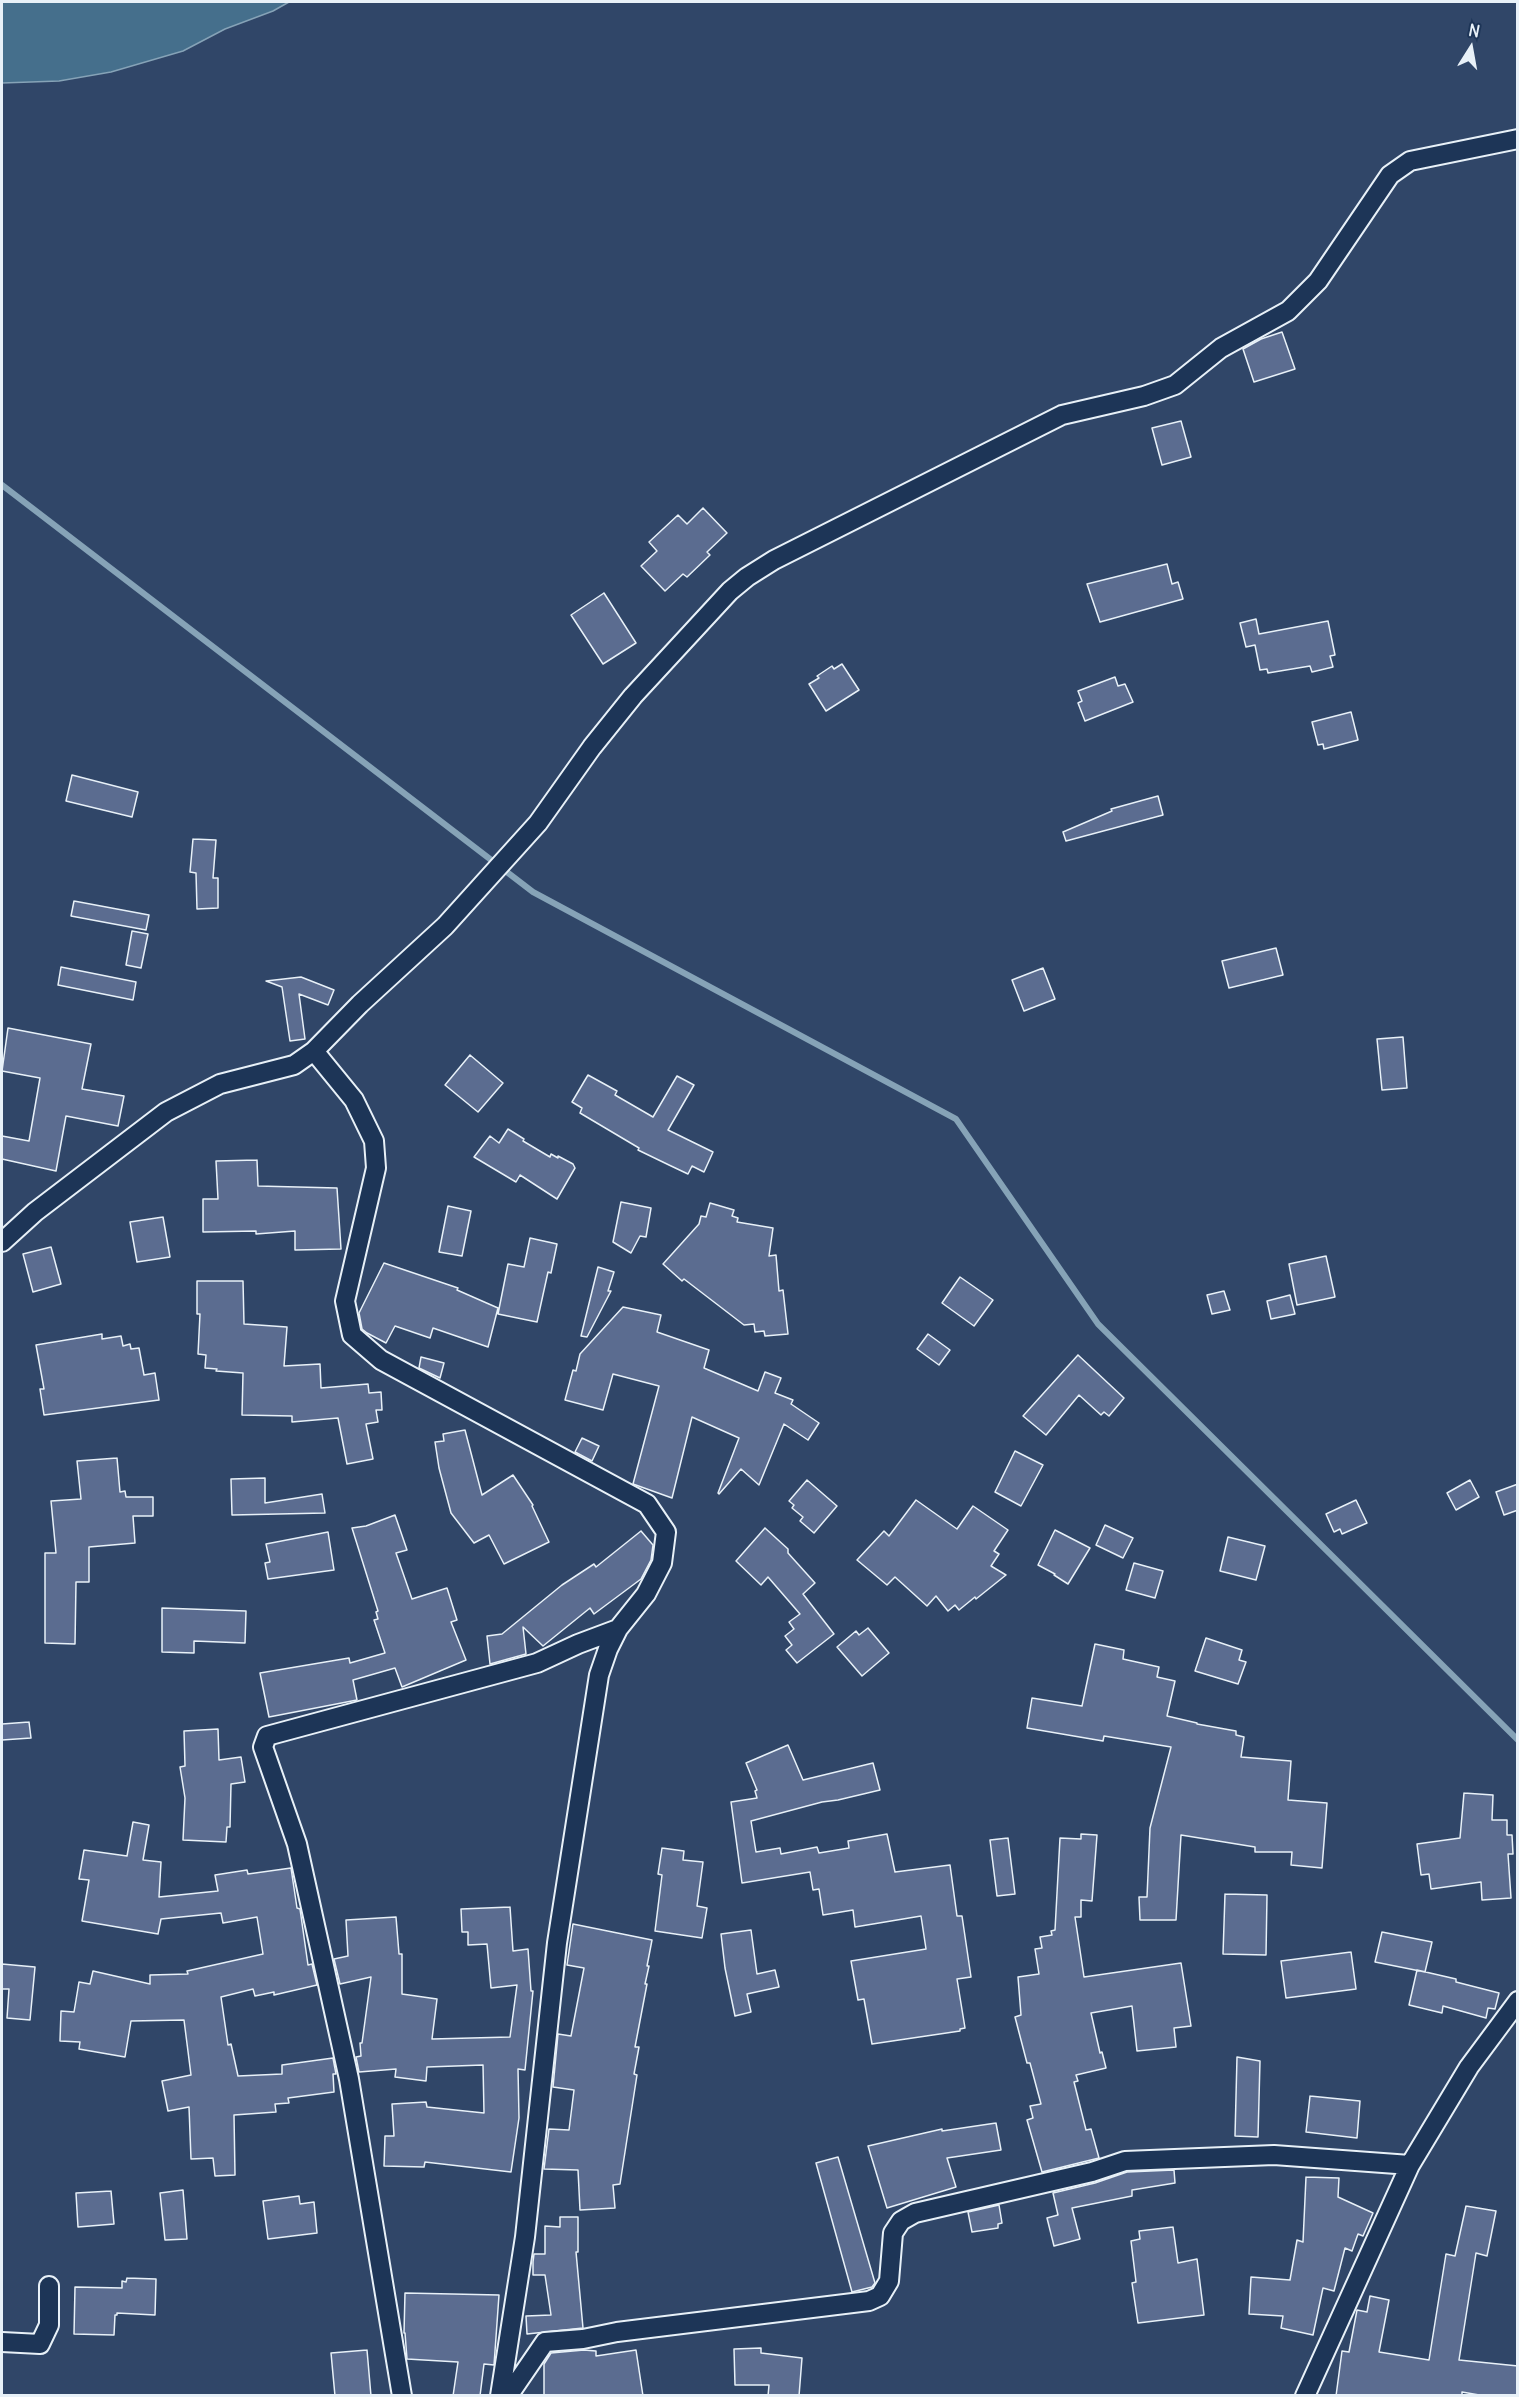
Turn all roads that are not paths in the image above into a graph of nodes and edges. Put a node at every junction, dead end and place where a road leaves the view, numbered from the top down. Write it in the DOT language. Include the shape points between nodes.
graph roads {
  1 [pos="1518,139"];
  2 [pos="314,1051"];
  3 [pos="2,1242"];
  4 [pos="618,1629"];
  5 [pos="1518,2001"];
  6 [pos="1410,2165"];
  7 [pos="49,2286"];
  8 [pos="2,2342"];
  9 [pos="402,2396"];
  10 [pos="500,2396"];
  11 [pos="508,2396"];
  12 [pos="1305,2396"];
  1 -- 2 [label="street" via="1410,161 1390,176 1318,281 1288,311 1221,348 1175,385 1062,415 747,577 633,696 591,747 538,823 445,926"];
  2 -- 3 [label="street" via="294,1065 220,1084 166,1112 35,1212"];
  2 -- 4 [label="street" via="354,1100 374,1141 376,1168 345,1301 352,1335 381,1360 647,1504 666,1532 662,1563 646,1594"];
  4 -- 9 [label="street" via="537,1663 267,1736 263,1747 297,1844 346,2068"];
  4 -- 10 [label="street" via="599,1675 559,1931 525,2237"];
  5 -- 6 [label="street" via="1468,2067"];
  6 -- 11 [label="street" via="1274,2155 1125,2161 915,2213 901,2221 893,2233 889,2281 880,2296 869,2301 545,2342"];
  6 -- 12 [label="street"];
  7 -- 8 [label="street" via="49,2325 40,2344"];
}
